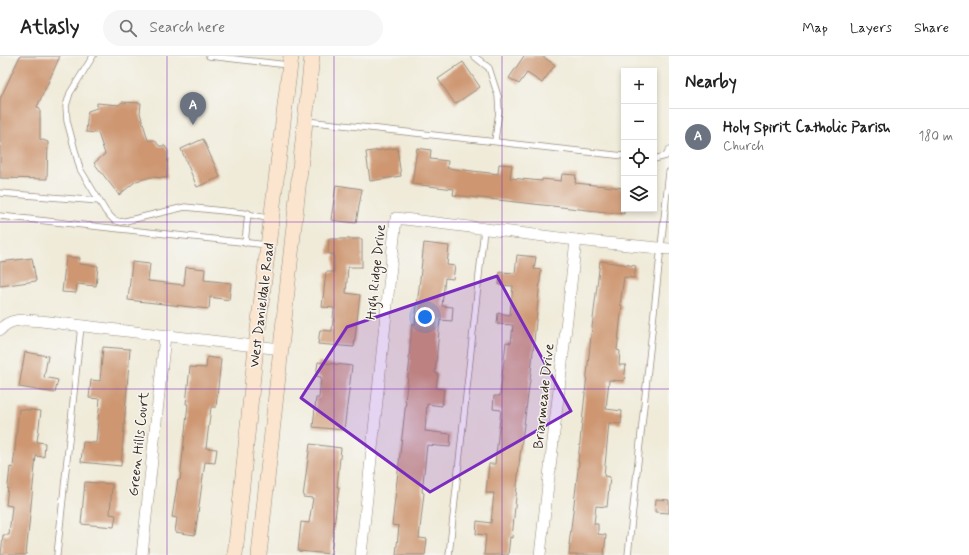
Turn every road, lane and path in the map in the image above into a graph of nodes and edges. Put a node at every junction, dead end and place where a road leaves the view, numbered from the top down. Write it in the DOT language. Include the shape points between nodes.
graph roads {
  1 [pos="93,56"];
  2 [pos="209,56"];
  3 [pos="312,56"];
  4 [pos="474,56"];
  5 [pos="230,57"];
  6 [pos="291,61"];
  7 [pos="288,80"];
  8 [pos="309,82"];
  9 [pos="305,120"];
  10 [pos="495,141"];
  11 [pos="669,150"];
  12 [pos="621,156"];
  13 [pos="657,158"];
  14 [pos="669,172"];
  15 [pos="0,193"];
  16 [pos="99,201"];
  17 [pos="248,214"];
  18 [pos="0,216"];
  19 [pos="271,219"];
  20 [pos="121,222"];
  21 [pos="294,222"];
  22 [pos="120,229"];
  23 [pos="484,229"];
  24 [pos="576,240"];
  25 [pos="245,243"];
  26 [pos="268,246"];
  27 [pos="665,249"];
  28 [pos="81,326"];
  29 [pos="0,330"];
  30 [pos="165,336"];
  31 [pos="256,346"];
  32 [pos="281,349"];
  33 [pos="57,555"];
  34 [pos="142,555"];
  35 [pos="235,555"];
  36 [pos="259,555"];
  37 [pos="361,555"];
  38 [pos="449,555"];
  39 [pos="540,555"];
  40 [pos="628,555"];
  1 -- 16 [label="lane" via="70,93 66,106 66,121 80,169"];
  2 -- 5 [label="lane"];
  3 -- 8 [label="main road, West Danieldale Road"];
  4 -- 10 [label="lane" via="489,68 498,96"];
  5 -- 6 [label="lane"];
  6 -- 7 [label="main road, West Danieldale Road"];
  7 -- 8 [label="main road"];
  7 -- 19 [label="main road, West Danieldale Road"];
  8 -- 9 [label="main road, West Danieldale Road"];
  9 -- 10 [label="lane"];
  9 -- 21 [label="main road, West Danieldale Road"];
  10 -- 12 [label="lane"];
  11 -- 13 [label="lane" via="666,156"];
  14 -- 27 [label="lane"];
  15 -- 16 [label="lane"];
  16 -- 20 [label="lane" via="114,220"];
  17 -- 19 [label="lane"];
  17 -- 20 [label="lane" via="185,207"];
  17 -- 25 [label="lane"];
  18 -- 22 [label="lane"];
  19 -- 21 [label="main road"];
  19 -- 26 [label="main road, West Danieldale Road"];
  20 -- 22 [label="lane"];
  21 -- 32 [label="main road, West Danieldale Road"];
  22 -- 25 [label="lane"];
  23 -- 24 [label="street, High Ridge Drive"];
  23 -- 37 [label="street, High Ridge Drive" via="396,218"];
  23 -- 38 [label="lane"];
  24 -- 27 [label="street, High Ridge Drive"];
  24 -- 39 [label="street, Briarmeade Drive"];
  25 -- 26 [label="lane"];
  26 -- 31 [label="main road, West Danieldale Road"];
  27 -- 40 [label="lane"];
  28 -- 29 [label="street" via="17,320 7,323"];
  28 -- 30 [label="street"];
  28 -- 33 [label="lane"];
  30 -- 31 [label="street"];
  30 -- 34 [label="street, Green Hills Court"];
  31 -- 32 [label="street"];
  31 -- 35 [label="main road, West Danieldale Road"];
  32 -- 36 [label="main road, West Danieldale Road"];
}
